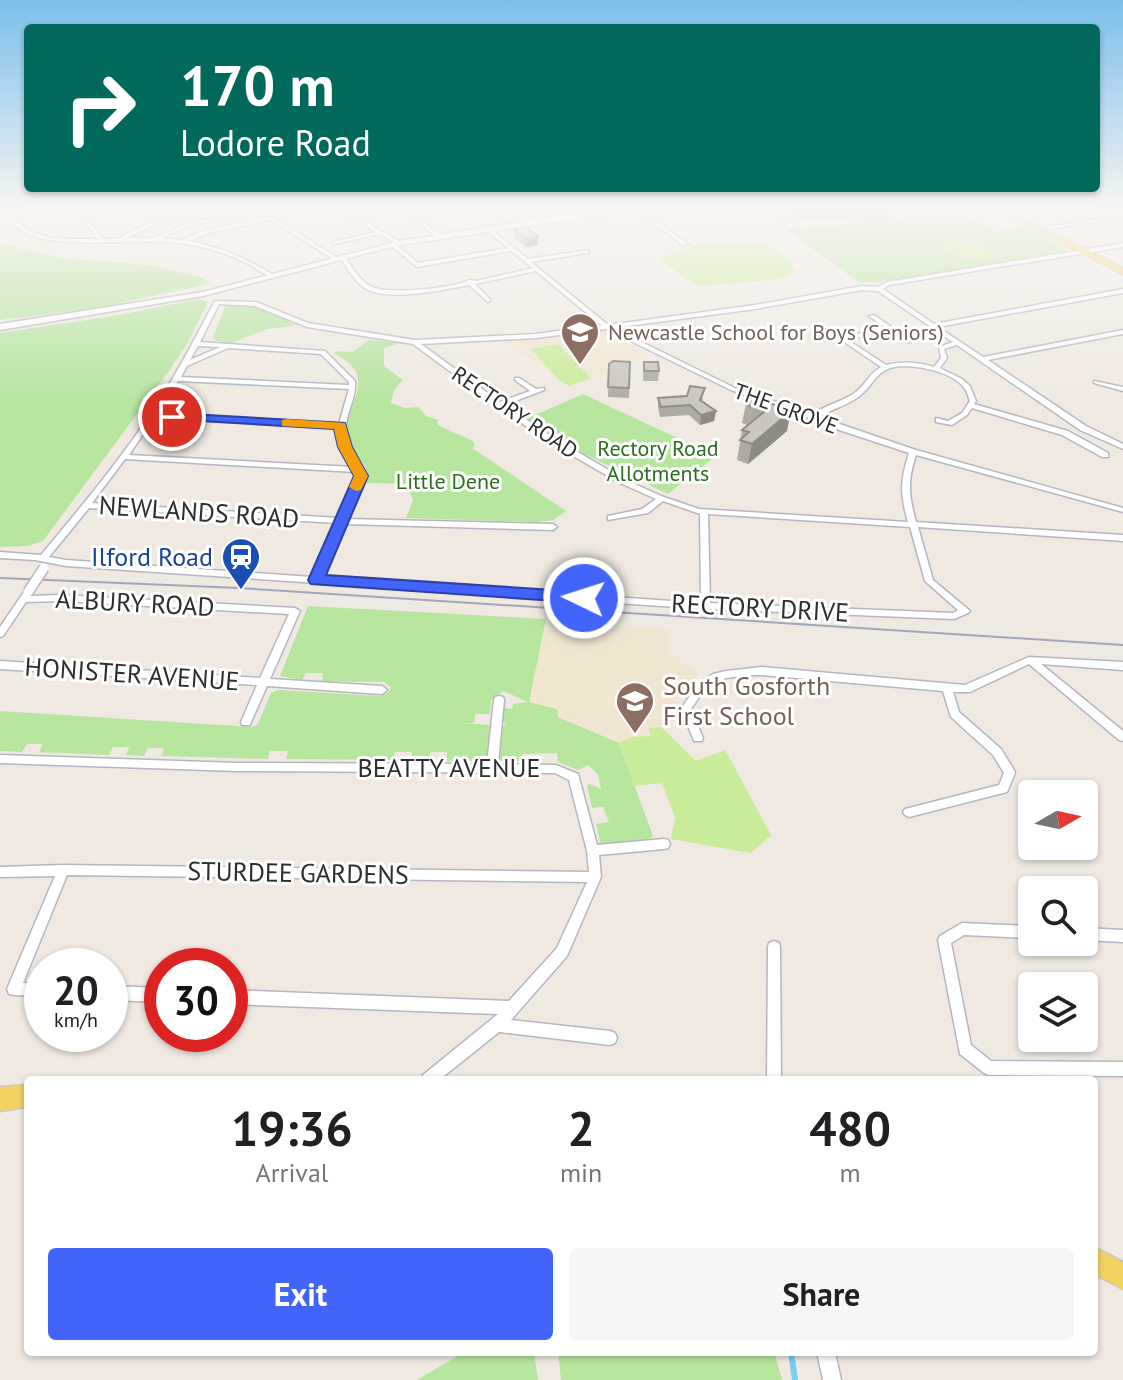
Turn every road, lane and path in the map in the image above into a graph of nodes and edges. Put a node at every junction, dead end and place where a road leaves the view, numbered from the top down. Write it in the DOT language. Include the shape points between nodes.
graph roads {
  1 [pos="268,274"];
  2 [pos="277,274"];
  3 [pos="354,274"];
  4 [pos="509,274"];
  5 [pos="544,274"];
  6 [pos="946,274"];
  7 [pos="271,276"];
  8 [pos="469,282"];
  9 [pos="879,289"];
  10 [pos="1123,291"];
  11 [pos="203,294"];
  12 [pos="488,300"];
  13 [pos="217,302"];
  14 [pos="872,316"];
  15 [pos="932,326"];
  16 [pos="0,327"];
  17 [pos="607,327"];
  18 [pos="890,328"];
  19 [pos="833,332"];
  20 [pos="1123,332"];
  21 [pos="843,339"];
  22 [pos="908,341"];
  23 [pos="415,342"];
  24 [pos="957,343"];
  25 [pos="199,344"];
  26 [pos="226,347"];
  27 [pos="983,359"];
  28 [pos="187,364"];
  29 [pos="886,368"];
  30 [pos="936,369"];
  31 [pos="871,377"];
  32 [pos="179,379"];
  33 [pos="517,379"];
  34 [pos="884,380"];
  35 [pos="1096,382"];
  36 [pos="353,387"];
  37 [pos="1123,389"];
  38 [pos="499,405"];
  39 [pos="972,406"];
  40 [pos="154,416"];
  41 [pos="812,418"];
  42 [pos="939,420"];
  43 [pos="340,426"];
  44 [pos="1083,428"];
  45 [pos="1065,433"];
  46 [pos="1123,447"];
  47 [pos="913,452"];
  48 [pos="1105,455"];
  49 [pos="124,457"];
  50 [pos="358,470"];
  51 [pos="662,498"];
  52 [pos="85,505"];
  53 [pos="1123,510"];
  54 [pos="704,512"];
  55 [pos="611,518"];
  56 [pos="341,521"];
  57 [pos="911,524"];
  58 [pos="553,527"];
  59 [pos="1123,538"];
  60 [pos="0,555"];
  61 [pos="45,562"];
  62 [pos="316,580"];
  63 [pos="26,596"];
  64 [pos="706,606"];
  65 [pos="0,634"];
  66 [pos="1029,660"];
  67 [pos="0,665"];
  68 [pos="1123,666"];
  69 [pos="265,683"];
  70 [pos="947,689"];
  71 [pos="382,690"];
  72 [pos="499,700"];
  73 [pos="246,722"];
  74 [pos="1123,737"];
  75 [pos="698,738"];
  76 [pos="0,759"];
  77 [pos="492,769"];
  78 [pos="909,812"];
  79 [pos="664,844"];
  80 [pos="593,851"];
  81 [pos="63,870"];
  82 [pos="0,872"];
  83 [pos="595,877"];
  84 [pos="1018,931"];
  85 [pos="1098,935"];
  86 [pos="1123,936"];
  87 [pos="774,947"];
  88 [pos="31,948"];
  89 [pos="24,965"];
  90 [pos="24,989"];
  91 [pos="248,998"];
  92 [pos="511,1008"];
  93 [pos="497,1025"];
  94 [pos="610,1038"];
  95 [pos="1123,1069"];
  96 [pos="433,1076"];
  97 [pos="774,1076"];
  98 [pos="24,1096"];
  99 [pos="0,1099"];
  100 [pos="1098,1262"];
  101 [pos="1123,1276"];
  102 [pos="827,1356"];
  103 [pos="831,1379"];
  1 -- 7 [label="street"];
  2 -- 7 [label="main road"];
  3 -- 8 [label="street" via="367,288 380,292"];
  4 -- 8 [label="street"];
  5 -- 17 [label="street, THE GROVE"];
  6 -- 9 [label="street"];
  7 -- 11 [label="main road"];
  8 -- 12 [label="street"];
  9 -- 15 [label="street"];
  9 -- 17 [label="street"];
  10 -- 15 [label="street"];
  11 -- 13 [label="street"];
  11 -- 16 [label="main road"];
  13 -- 23 [label="street" via="256,304 307,325"];
  13 -- 25 [label="street"];
  14 -- 18 [label="street"];
  15 -- 24 [label="street"];
  17 -- 23 [label="street"];
  17 -- 41 [label="street, THE GROVE" via="724,385"];
  18 -- 21 [label="street"];
  18 -- 22 [label="street"];
  19 -- 21 [label="street"];
  20 -- 27 [label="street"];
  21 -- 29 [label="street"];
  23 -- 38 [label="street, RECTORY ROAD"];
  24 -- 27 [label="street"];
  24 -- 30 [label="street" via="941,348 944,358"];
  25 -- 26 [label="street"];
  25 -- 28 [label="street"];
  26 -- 28 [label="street"];
  26 -- 36 [label="street" via="323,352"];
  27 -- 44 [label="street"];
  28 -- 32 [label="street"];
  29 -- 30 [label="street"];
  29 -- 31 [label="street"];
  30 -- 39 [label="street" via="968,387"];
  31 -- 34 [label="street"];
  31 -- 41 [label="street" via="857,395"];
  32 -- 36 [label="street"];
  32 -- 40 [label="street"];
  33 -- 38 [label="street" via="538,390"];
  35 -- 37 [label="street"];
  36 -- 43 [label="street"];
  38 -- 51 [label="street, RECTORY ROAD" via="565,450"];
  39 -- 42 [label="street" via="955,421"];
  39 -- 45 [label="street"];
  40 -- 43 [label="street"];
  40 -- 49 [label="street"];
  41 -- 47 [label="street, THE GROVE"];
  43 -- 50 [label="street"];
  44 -- 45 [label="street"];
  44 -- 46 [label="street"];
  45 -- 48 [label="street"];
  47 -- 53 [label="street, THE GROVE"];
  47 -- 57 [label="street" via="906,474"];
  49 -- 50 [label="street"];
  49 -- 52 [label="street"];
  50 -- 56 [label="street" via="361,476"];
  51 -- 54 [label="street, RECTORY ROAD"];
  51 -- 55 [label="street" via="645,511"];
  52 -- 56 [label="street, NEWLANDS ROAD"];
  52 -- 61 [label="street"];
  54 -- 57 [label="street, RECTORY ROAD"];
  54 -- 64 [label="street"];
  56 -- 58 [label="street, NEWLANDS ROAD"];
  56 -- 62 [label="street"];
  57 -- 59 [label="street, RECTORY ROAD"];
  57 -- 64 [label="street, RECTORY DRIVE" via="931,584 965,611 946,617"];
  60 -- 61 [label="street"];
  61 -- 62 [label="street"];
  61 -- 63 [label="street, bridge"];
  62 -- 64 [label="street, RECTORY DRIVE"];
  63 -- 65 [label="street"];
  63 -- 69 [label="street, ALBURY ROAD" via="295,611"];
  66 -- 68 [label="street"];
  66 -- 70 [label="street" via="966,689"];
  66 -- 74 [label="street"];
  67 -- 69 [label="street, HONISTER AVENUE"];
  69 -- 71 [label="street, HONISTER AVENUE"];
  69 -- 73 [label="street"];
  70 -- 75 [label="street" via="762,671 729,673 704,681 686,709"];
  70 -- 78 [label="street" via="955,714 997,752 1010,773 1003,789"];
  72 -- 77 [label="street"];
  76 -- 77 [label="street, BEATTY AVENUE"];
  77 -- 80 [label="street, BEATTY AVENUE" via="556,769 574,777"];
  79 -- 80 [label="street"];
  80 -- 83 [label="street, BEATTY AVENUE"];
  81 -- 82 [label="street, STURDEE GARDENS"];
  81 -- 83 [label="street, STURDEE GARDENS"];
  81 -- 88 [label="street"];
  83 -- 92 [label="street, BEATTY AVENUE" via="562,952"];
  84 -- 95 [label="street" via="962,929 944,940 965,1049 989,1068"];
  85 -- 86 [label="street"];
  87 -- 97 [label="street"];
  89 -- 90 [label="street" via="14,989"];
  91 -- 92 [label="street"];
  92 -- 93 [label="street, BEATTY AVENUE"];
  93 -- 94 [label="street"];
  93 -- 96 [label="street, BEATTY AVENUE"];
  98 -- 99 [label="main road"];
  100 -- 101 [label="main road"];
  102 -- 103 [label="street"];
}
